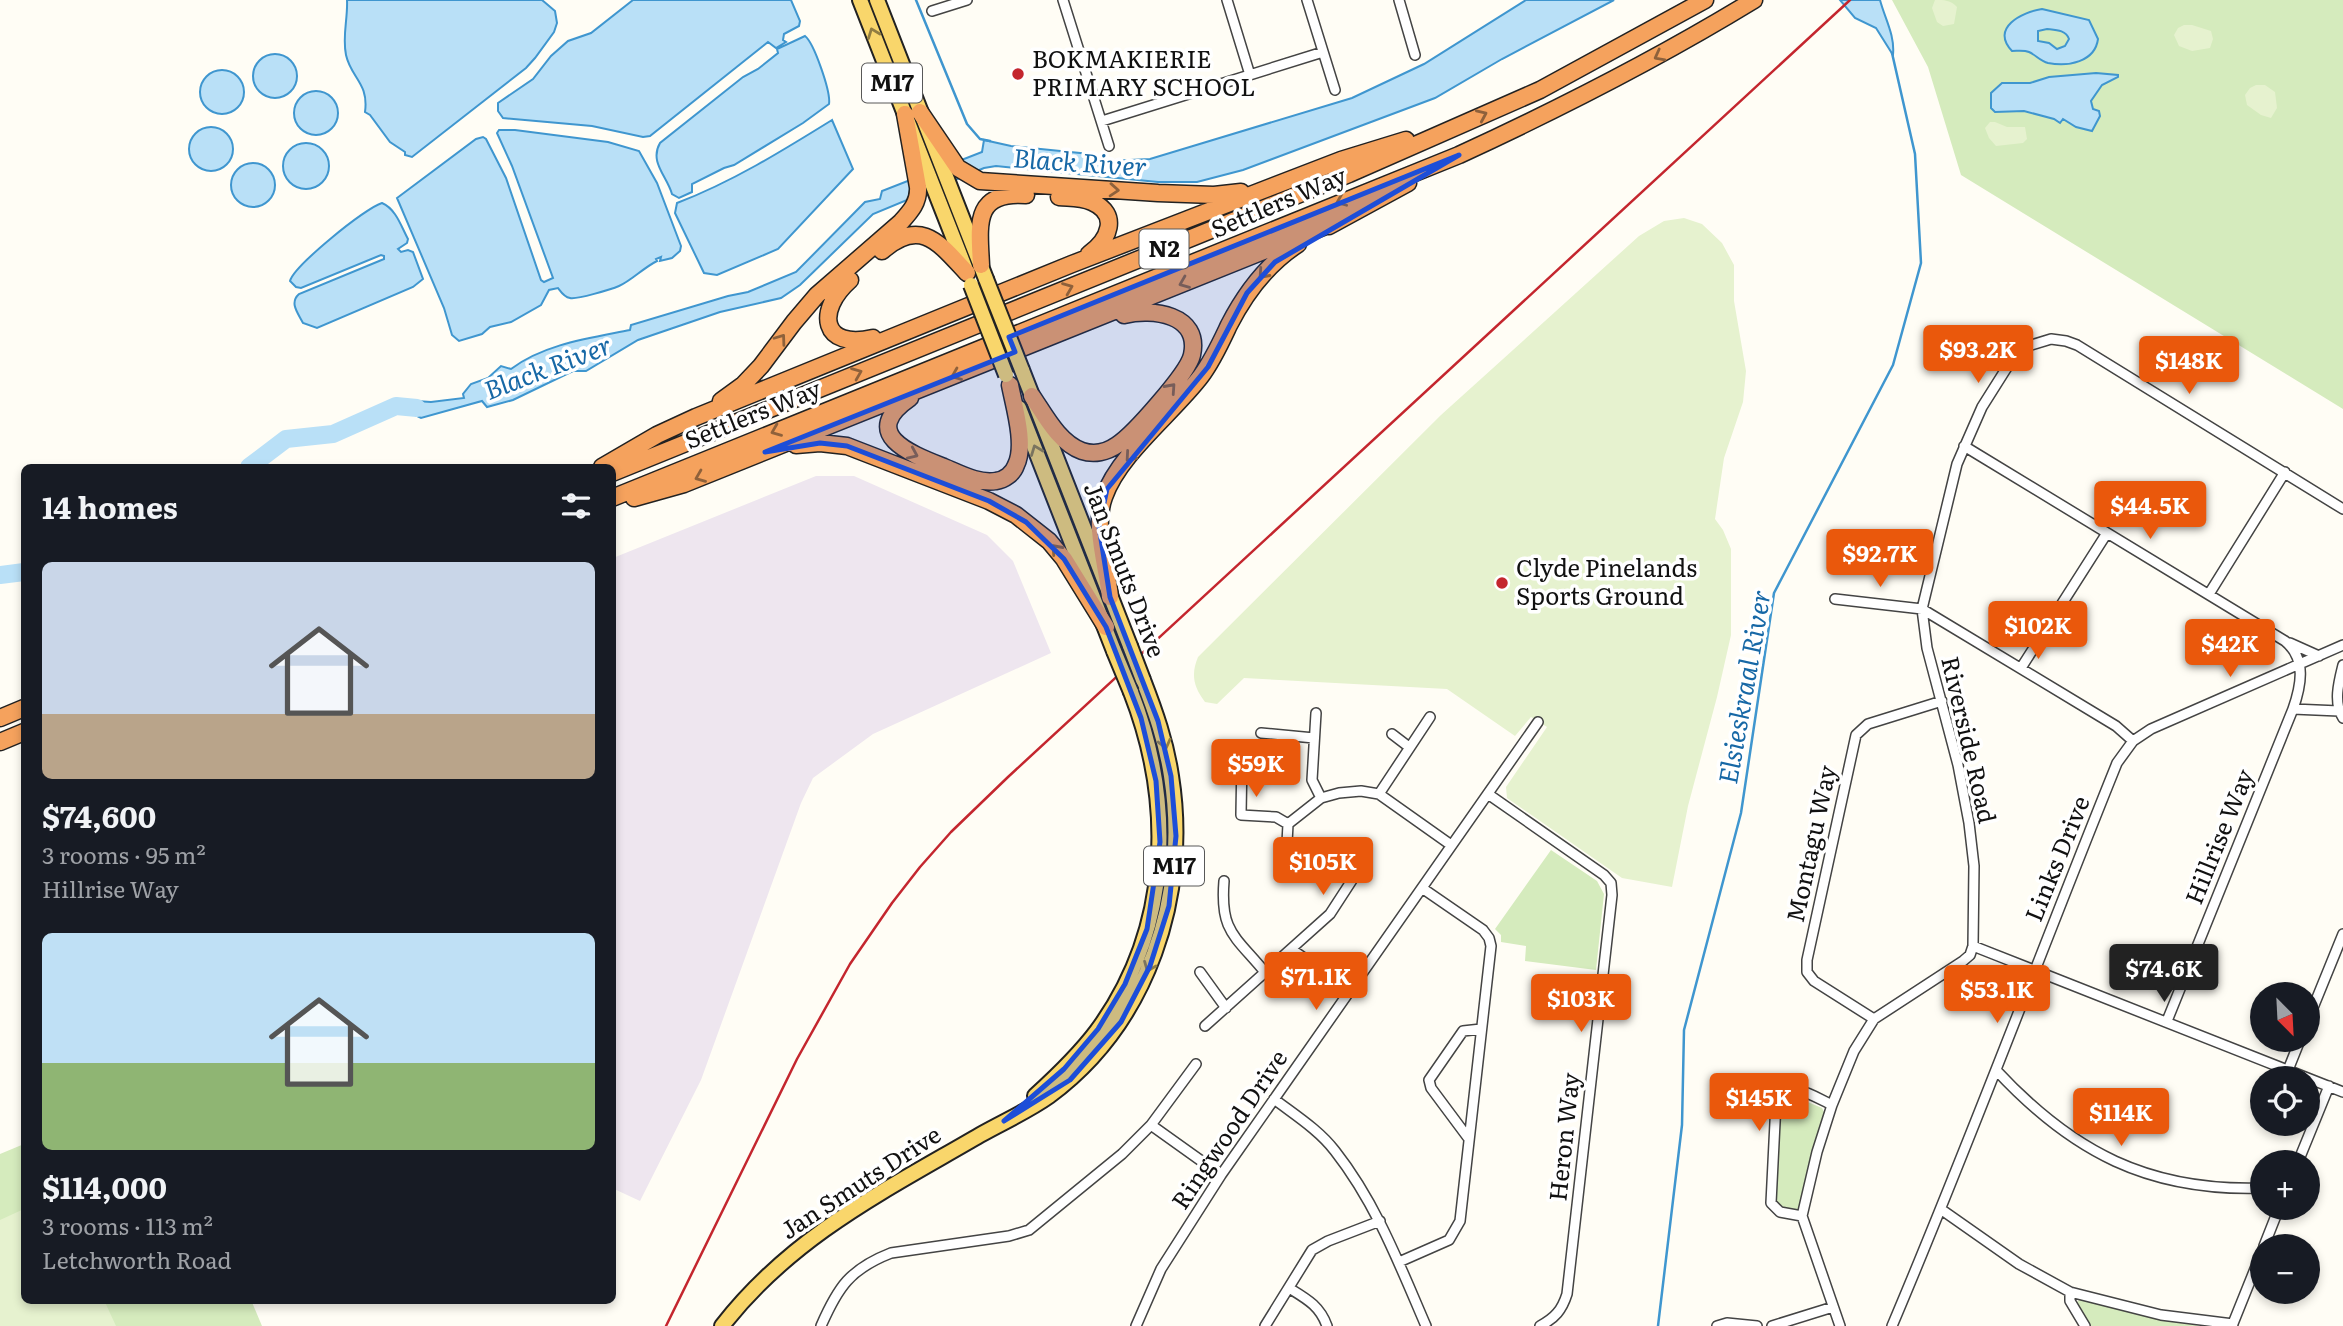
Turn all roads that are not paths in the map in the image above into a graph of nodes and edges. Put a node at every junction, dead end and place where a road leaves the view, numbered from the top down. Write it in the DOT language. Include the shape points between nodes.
graph roads {
  1 [pos="860,0"];
  2 [pos="877,0"];
  3 [pos="967,0"];
  4 [pos="1063,0"];
  5 [pos="1227,0"];
  6 [pos="1307,0"];
  7 [pos="1399,0"];
  8 [pos="1705,0"];
  9 [pos="1754,0"];
  10 [pos="932,11"];
  11 [pos="1324,52"];
  12 [pos="1415,55"];
  13 [pos="1250,75"];
  14 [pos="1335,90"];
  15 [pos="913,113"];
  16 [pos="1102,121"];
  17 [pos="1443,132"];
  18 [pos="1109,146"];
  19 [pos="1459,155"];
  20 [pos="946,161"];
  21 [pos="920,169"];
  22 [pos="1274,185"];
  23 [pos="944,194"];
  24 [pos="1338,221"];
  25 [pos="1072,264"];
  26 [pos="976,275"];
  27 [pos="917,327"];
  28 [pos="1064,332"];
  29 [pos="1008,380"];
  30 [pos="923,388"];
  31 [pos="1032,396"];
  32 [pos="696,417"];
  33 [pos="1964,446"];
  34 [pos="765,452"];
  35 [pos="607,464"];
  36 [pos="616,471"];
  37 [pos="2285,472"];
  38 [pos="616,496"];
  39 [pos="616,503"];
  40 [pos="2343,509"];
  41 [pos="2107,533"];
  42 [pos="2210,594"];
  43 [pos="1111,597"];
  44 [pos="1835,599"];
  45 [pos="1922,609"];
  46 [pos="1106,627"];
  47 [pos="2285,641"];
  48 [pos="2343,645"];
  49 [pos="2319,656"];
  50 [pos="2299,665"];
  51 [pos="2343,665"];
  52 [pos="2021,668"];
  53 [pos="1942,701"];
  54 [pos="21,709"];
  55 [pos="2293,709"];
  56 [pos="1316,713"];
  57 [pos="2341,715"];
  58 [pos="1430,717"];
  59 [pos="0,718"];
  60 [pos="1538,722"];
  61 [pos="1261,733"];
  62 [pos="21,734"];
  63 [pos="1392,734"];
  64 [pos="1314,738"];
  65 [pos="2133,741"];
  66 [pos="0,742"];
  67 [pos="1409,747"];
  68 [pos="1242,756"];
  69 [pos="1379,794"];
  70 [pos="1488,794"];
  71 [pos="1321,798"];
  72 [pos="1288,824"];
  73 [pos="1287,843"];
  74 [pos="1451,845"];
  75 [pos="1367,857"];
  76 [pos="1224,881"];
  77 [pos="1422,888"];
  78 [pos="2342,938"];
  79 [pos="1973,946"];
  80 [pos="1291,949"];
  81 [pos="2034,968"];
  82 [pos="1264,971"];
  83 [pos="1200,972"];
  84 [pos="1350,990"];
  85 [pos="2320,991"];
  86 [pos="1226,1008"];
  87 [pos="1874,1019"];
  88 [pos="2167,1021"];
  89 [pos="1205,1026"];
  90 [pos="1480,1029"];
  91 [pos="1196,1064"];
  92 [pos="2278,1066"];
  93 [pos="1996,1070"];
  94 [pos="2320,1082"];
  95 [pos="2329,1086"];
  96 [pos="2343,1091"];
  97 [pos="1274,1099"];
  98 [pos="1832,1105"];
  99 [pos="1004,1121"];
  100 [pos="1151,1125"];
  101 [pos="1469,1139"];
  102 [pos="2303,1150"];
  103 [pos="1221,1175"];
  104 [pos="2250,1187"];
  105 [pos="1942,1210"];
  106 [pos="1802,1216"];
  107 [pos="1380,1221"];
  108 [pos="1399,1262"];
  109 [pos="2250,1280"];
  110 [pos="1289,1288"];
  111 [pos="2070,1292"];
  112 [pos="1833,1307"];
  113 [pos="2232,1325"];
  114 [pos="722,1326"];
  115 [pos="821,1326"];
  116 [pos="1136,1326"];
  117 [pos="1265,1326"];
  118 [pos="1327,1326"];
  119 [pos="1426,1326"];
  120 [pos="1540,1326"];
  121 [pos="1717,1326"];
  122 [pos="1757,1326"];
  123 [pos="1772,1326"];
  124 [pos="1840,1326"];
  125 [pos="1892,1326"];
  126 [pos="2085,1326"];
  15 -- 1 [label="main road, M17, one-way"];
  2 -- 15 [label="main road, M17"];
  3 -- 10 [label="street"];
  4 -- 16 [label="street"];
  5 -- 13 [label="street"];
  6 -- 11 [label="street"];
  7 -- 12 [label="street"];
  17 -- 8 [label="highway, Settlers Way / N2, one-way" via="1540,90"];
  9 -- 19 [label="highway, Settlers Way / N2, one-way" via="1682,44"];
  11 -- 13 [label="street"];
  11 -- 14 [label="street"];
  13 -- 16 [label="street"];
  15 -- 20 [label="highway"];
  15 -- 21 [label="highway"];
  16 -- 18 [label="street"];
  17 -- 22 [label="highway" via="1366,152"];
  36 -- 17 [label="highway, Settlers Way / N2, one-way"];
  19 -- 24 [label="highway"];
  19 -- 38 [label="highway, Settlers Way / N2, one-way"];
  20 -- 22 [label="highway, one-way" via="988,183 1205,195"];
  20 -- 23 [label="main road, Jan Smuts Drive / M17"];
  21 -- 23 [label="main road, Jan Smuts Drive / M17"];
  32 -- 21 [label="highway, one-way" via="754,373 804,309 901,222 918,197"];
  22 -- 25 [label="highway"];
  23 -- 26 [label="main road, Jan Smuts Drive / M17"];
  24 -- 28 [label="highway, one-way"];
  24 -- 43 [label="highway, one-way" via="1266,270 1241,303 1208,367 1113,478 1102,503 1099,526"];
  25 -- 26 [label="highway" via="1105,239 1104,211 1081,199 1013,194 994,199 982,213"];
  25 -- 27 [label="highway"];
  26 -- 27 [label="highway" via="934,240 909,235 890,245 842,287 829,306 832,330 848,341"];
  26 -- 29 [label="main road, Jan Smuts Drive / M17, bridge"];
  26 -- 31 [label="main road, Jan Smuts Drive / M17, bridge"];
  27 -- 32 [label="highway"];
  28 -- 30 [label="highway, one-way"];
  31 -- 28 [label="highway, one-way" via="1072,446 1093,453 1108,450 1123,441 1175,384 1192,356 1192,341 1184,326 1162,313 1133,313"];
  30 -- 29 [label="highway, one-way" via="891,416 895,443 913,455 993,482 1010,474 1019,457"];
  46 -- 29 [label="main road, Jan Smuts Drive / M17, one-way"];
  30 -- 34 [label="highway"];
  31 -- 43 [label="main road, Jan Smuts Drive / M17"];
  32 -- 35 [label="highway"];
  33 -- 37 [label="street, Riverside Road" via="2011,361 2025,347 2066,341"];
  33 -- 41 [label="street"];
  33 -- 45 [label="street, Riverside Road"];
  34 -- 39 [label="highway, one-way" via="684,484"];
  46 -- 34 [label="highway, one-way" via="1064,559 1039,532 1009,511 847,446 820,443"];
  37 -- 40 [label="street"];
  37 -- 42 [label="street"];
  41 -- 42 [label="street"];
  41 -- 52 [label="street"];
  42 -- 47 [label="street"];
  43 -- 99 [label="main road, Jan Smuts Drive / M17, one-way, bridge" via="1167,752 1175,809 1169,906 1150,967 1121,1022 1089,1061 1046,1098"];
  44 -- 45 [label="street"];
  45 -- 52 [label="street"];
  45 -- 53 [label="street, Riverside Road"];
  46 -- 99 [label="main road, Jan Smuts Drive / M17, bridge" via="1149,744 1159,805 1159,864 1147,929 1125,984 1098,1029 1064,1069"];
  47 -- 49 [label="street"];
  47 -- 50 [label="street" via="2293,647"];
  48 -- 49 [label="street, Links Drive"];
  49 -- 50 [label="street, Links Drive"];
  50 -- 55 [label="street, Hillrise Way" via="2300,689"];
  50 -- 65 [label="street, Links Drive"];
  51 -- 57 [label="street" via="2338,682"];
  52 -- 65 [label="street"];
  53 -- 79 [label="street, Riverside Road" via="1970,834"];
  53 -- 87 [label="street, Montagu Way" via="1868,724 1856,734 1818,908 1807,972"];
  54 -- 59 [label="highway"];
  55 -- 57 [label="street"];
  55 -- 88 [label="street, Hillrise Way"];
  56 -- 64 [label="street"];
  58 -- 67 [label="street"];
  60 -- 70 [label="street, Ringwood Drive"];
  61 -- 64 [label="street"];
  62 -- 66 [label="highway"];
  63 -- 67 [label="street"];
  64 -- 71 [label="street" via="1312,780"];
  65 -- 81 [label="street, Links Drive" via="2117,763"];
  67 -- 69 [label="street"];
  68 -- 72 [label="street" via="1241,815 1276,817"];
  69 -- 71 [label="street" via="1361,791"];
  69 -- 74 [label="street"];
  70 -- 74 [label="street, Ringwood Drive"];
  70 -- 120 [label="street, Heron Way" via="1611,883 1567,1294 1558,1314"];
  71 -- 72 [label="street"];
  72 -- 73 [label="street"];
  74 -- 77 [label="street, Ringwood Drive"];
  75 -- 80 [label="street" via="1330,914"];
  76 -- 82 [label="street" via="1222,906 1227,928"];
  77 -- 84 [label="street, Ringwood Drive"];
  77 -- 90 [label="street" via="1489,938"];
  78 -- 85 [label="street"];
  79 -- 81 [label="street"];
  79 -- 87 [label="street" via="1963,961"];
  80 -- 82 [label="street"];
  80 -- 84 [label="street"];
  81 -- 88 [label="street"];
  81 -- 93 [label="street, Links Drive"];
  82 -- 86 [label="street"];
  83 -- 86 [label="street"];
  84 -- 97 [label="street, Ringwood Drive"];
  86 -- 89 [label="street"];
  87 -- 98 [label="street" via="1854,1051"];
  88 -- 92 [label="street"];
  90 -- 101 [label="street"];
  90 -- 101 [label="street" via="1463,1031 1429,1080"];
  91 -- 100 [label="street"];
  93 -- 104 [label="street" via="2062,1132 2120,1164 2176,1182"];
  93 -- 105 [label="street, Links Drive"];
  94 -- 95 [label="street"];
  95 -- 96 [label="street"];
  95 -- 102 [label="street"];
  97 -- 103 [label="street, Ringwood Drive"];
  97 -- 107 [label="street" via="1335,1151"];
  98 -- 106 [label="street"];
  98 -- 106 [label="street" via="1792,1088 1778,1093 1771,1203 1780,1212"];
  99 -- 114 [label="main road, Jan Smuts Drive / M17" via="826,1227 770,1272"];
  100 -- 103 [label="street"];
  100 -- 115 [label="street" via="1029,1230 875,1259 846,1280"];
  101 -- 108 [label="street" via="1455,1231 1439,1245"];
  103 -- 116 [label="street, Ringwood Drive" via="1166,1260"];
  105 -- 111 [label="street" via="2019,1264"];
  105 -- 125 [label="street, Links Drive"];
  106 -- 112 [label="street"];
  107 -- 108 [label="street"];
  107 -- 110 [label="street" via="1319,1245 1306,1257"];
  108 -- 119 [label="street"];
  109 -- 113 [label="street"];
  110 -- 117 [label="street"];
  110 -- 118 [label="street" via="1313,1303"];
  111 -- 113 [label="street" via="2161,1315"];
  111 -- 126 [label="street" via="2070,1301"];
  112 -- 123 [label="street"];
  112 -- 124 [label="street"];
  121 -- 122 [label="street"];
}
